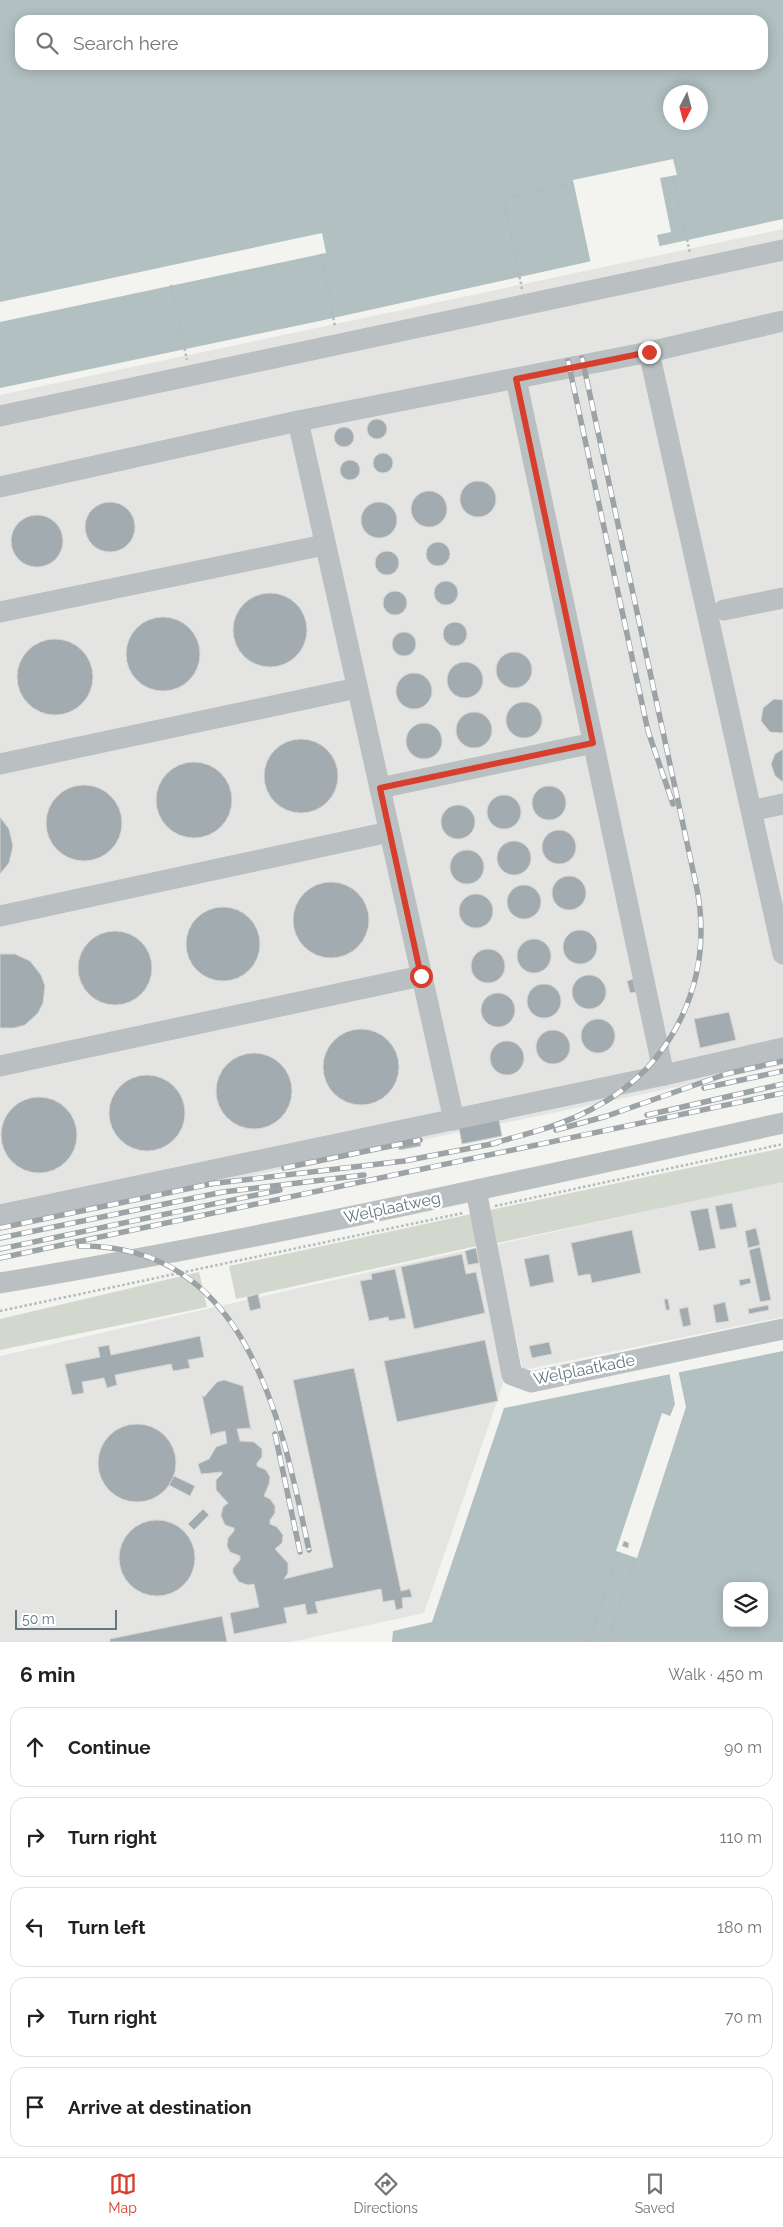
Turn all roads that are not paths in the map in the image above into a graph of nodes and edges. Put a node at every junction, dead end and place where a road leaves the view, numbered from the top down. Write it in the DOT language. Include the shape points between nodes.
graph roads {
  1 [pos="783,250"];
  2 [pos="783,321"];
  3 [pos="649,352"];
  4 [pos="516,379"];
  5 [pos="0,416"];
  6 [pos="298,421"];
  7 [pos="0,487"];
  8 [pos="324,545"];
  9 [pos="783,598"];
  10 [pos="724,610"];
  11 [pos="0,612"];
  12 [pos="357,688"];
  13 [pos="593,743"];
  14 [pos="0,764"];
  15 [pos="380,788"];
  16 [pos="783,804"];
  17 [pos="755,810"];
  18 [pos="390,832"];
  19 [pos="0,916"];
  20 [pos="783,954"];
  21 [pos="421,976"];
  22 [pos="783,1048"];
  23 [pos="0,1066"];
  24 [pos="664,1075"];
  25 [pos="454,1120"];
  26 [pos="783,1123"];
  27 [pos="477,1200"];
  28 [pos="0,1215"];
  29 [pos="0,1283"];
  30 [pos="783,1329"];
  1 -- 5 [label="lane"];
  2 -- 3 [label="lane"];
  3 -- 4 [label="lane"];
  3 -- 20 [label="lane"];
  4 -- 6 [label="lane"];
  4 -- 13 [label="lane"];
  6 -- 7 [label="lane"];
  6 -- 8 [label="lane"];
  8 -- 11 [label="lane"];
  8 -- 12 [label="lane"];
  9 -- 10 [label="lane"];
  12 -- 14 [label="lane"];
  12 -- 15 [label="lane"];
  13 -- 15 [label="lane"];
  13 -- 24 [label="lane"];
  15 -- 18 [label="lane"];
  16 -- 17 [label="lane"];
  18 -- 19 [label="lane"];
  18 -- 21 [label="lane"];
  21 -- 23 [label="lane"];
  21 -- 25 [label="lane"];
  22 -- 24 [label="lane"];
  24 -- 25 [label="lane"];
  25 -- 28 [label="lane"];
  26 -- 27 [label="lane, Welplaatweg"];
  27 -- 29 [label="lane, Welplaatweg"];
  27 -- 30 [label="lane, Welplaatkade" via="512,1375 531,1382 671,1356"];
}
